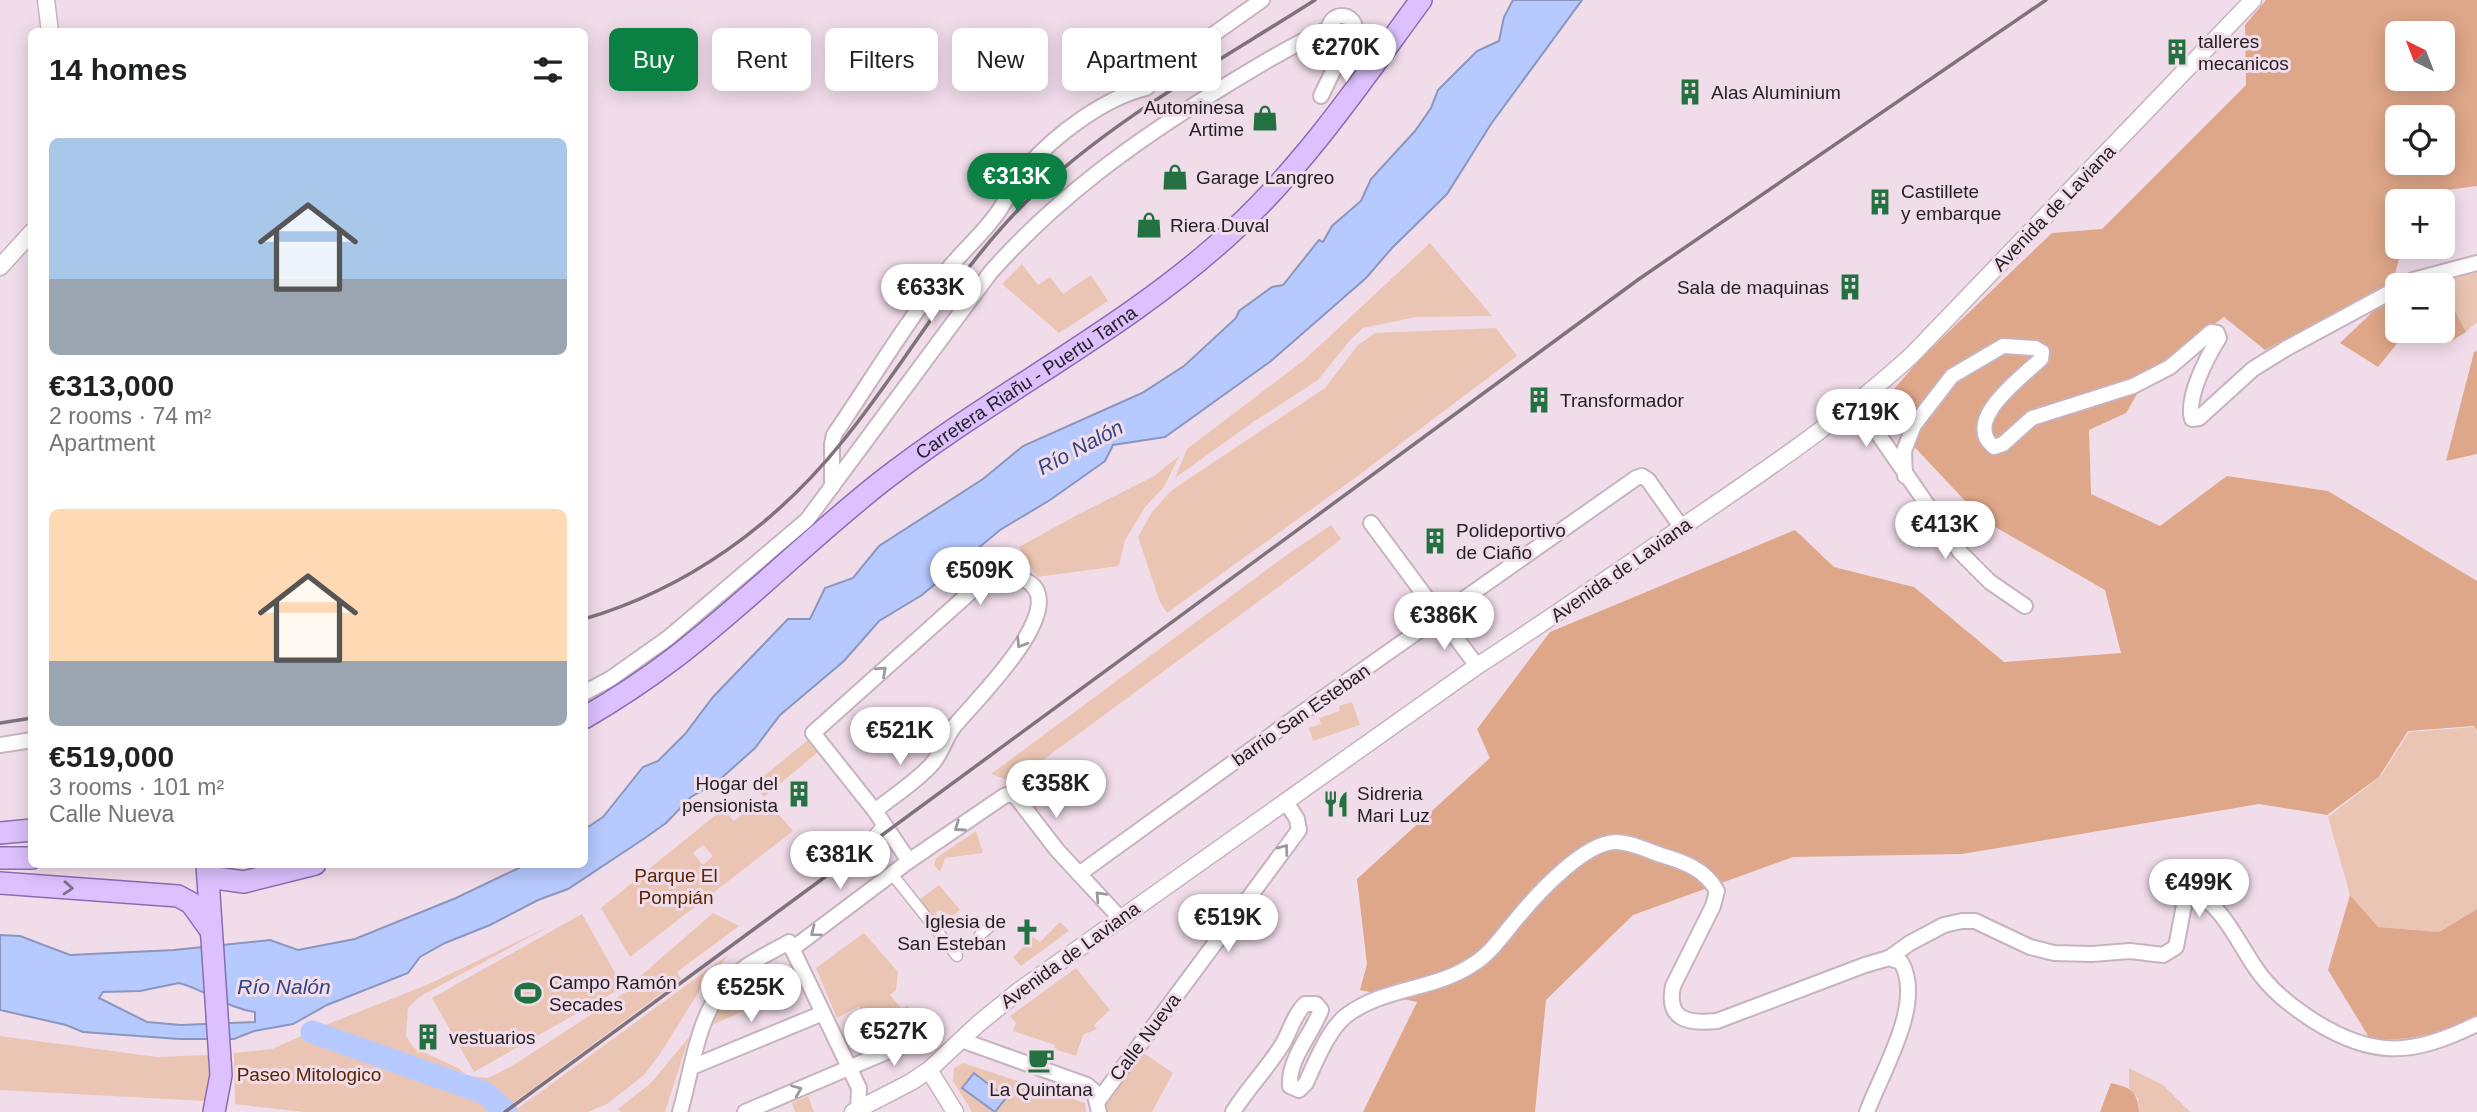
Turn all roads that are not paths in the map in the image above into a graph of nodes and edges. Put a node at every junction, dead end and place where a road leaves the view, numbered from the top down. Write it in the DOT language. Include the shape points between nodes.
graph roads {
  1 [pos="46,0"];
  2 [pos="1262,0"];
  3 [pos="1421,0"];
  4 [pos="2253,0"];
  5 [pos="50,28"];
  6 [pos="1321,96"];
  7 [pos="28,236"];
  8 [pos="2477,263"];
  9 [pos="0,267"];
  10 [pos="2437,273"];
  11 [pos="2385,295"];
  12 [pos="1856,402"];
  13 [pos="1905,476"];
  14 [pos="832,487"];
  15 [pos="1371,523"];
  16 [pos="1682,528"];
  17 [pos="2025,606"];
  18 [pos="1440,617"];
  19 [pos="1477,666"];
  20 [pos="588,690"];
  21 [pos="624,694"];
  22 [pos="588,716"];
  23 [pos="588,726"];
  24 [pos="28,741"];
  25 [pos="0,746"];
  26 [pos="1286,802"];
  27 [pos="875,811"];
  28 [pos="883,824"];
  29 [pos="28,830"];
  30 [pos="0,833"];
  31 [pos="852,852"];
  32 [pos="0,858"];
  33 [pos="28,858"];
  34 [pos="909,861"];
  35 [pos="299,868"];
  36 [pos="207,869"];
  37 [pos="892,874"];
  38 [pos="1079,874"];
  39 [pos="244,882"];
  40 [pos="0,883"];
  41 [pos="178,896"];
  42 [pos="1121,919"];
  43 [pos="996,921"];
  44 [pos="210,932"];
  45 [pos="980,935"];
  46 [pos="790,946"];
  47 [pos="957,956"];
  48 [pos="1889,958"];
  49 [pos="823,1013"];
  50 [pos="2477,1024"];
  51 [pos="924,1036"];
  52 [pos="961,1040"];
  53 [pos="692,1066"];
  54 [pos="850,1068"];
  55 [pos="929,1070"];
  56 [pos="1099,1107"];
  57 [pos="857,1111"];
  58 [pos="214,1112"];
  59 [pos="680,1112"];
  60 [pos="745,1112"];
  61 [pos="955,1112"];
  62 [pos="1233,1112"];
  63 [pos="1867,1112"];
  1 -- 5 [label="street"];
  2 -- 14 [label="street" via="1146,88 1069,128 1027,166 997,215 927,297 834,435"];
  3 -- 21 [label="main road, Carretera Riañu - Puertu Tarna" via="1295,167 1235,229 1118,320 891,475 692,643"];
  4 -- 12 [label="street, Avenida de Laviana" via="1912,355"];
  6 -- 14 [label="street" via="1340,58 1336,36 1293,44 1165,123 1093,174 990,273"];
  7 -- 9 [label="street"];
  8 -- 10 [label="street"];
  11 -- 13 [label="street" via="2253,369 2199,418 2192,419 2190,413 2217,333 2211,332 2171,367 2133,386 2032,418 1994,447 1983,431 1989,410 2041,359 2042,352 2003,346 1952,376 1913,425 1904,451"];
  12 -- 13 [label="street"];
  12 -- 16 [label="street, Avenida de Laviana"];
  13 -- 17 [label="street" via="1959,552 1990,582"];
  14 -- 20 [label="street" via="807,520 668,638"];
  15 -- 18 [label="street"];
  16 -- 18 [label="street, barrio San Esteban" via="1648,480 1636,478"];
  16 -- 19 [label="street, Avenida de Laviana"];
  18 -- 19 [label="street"];
  18 -- 38 [label="street, barrio San Esteban"];
  19 -- 26 [label="street, Avenida de Laviana"];
  21 -- 22 [label="main road, Carretera Riañu - Puertu Tarna"];
  21 -- 23 [label="main road" via="610,712"];
  24 -- 25 [label="street"];
  26 -- 42 [label="street, Avenida de Laviana"];
  56 -- 26 [label="street, Calle Nueva, one-way" via="1298,830"];
  27 -- 27 [label="street, one-way" via="813,733 975,588 999,576 1032,584 1040,606 1002,674 955,725 933,763"];
  27 -- 28 [label="street"];
  28 -- 31 [label="street"];
  28 -- 34 [label="street"];
  29 -- 30 [label="main road"];
  32 -- 33 [label="main road"];
  34 -- 37 [label="street"];
  38 -- 34 [label="street, one-way" via="1011,794"];
  35 -- 39 [label="main road"];
  36 -- 39 [label="main road"];
  36 -- 41 [label="main road" via="198,889"];
  36 -- 44 [label="main road"];
  37 -- 46 [label="street, one-way"];
  37 -- 47 [label="street"];
  42 -- 38 [label="street, one-way"];
  39 -- 44 [label="main road" via="221,904"];
  40 -- 41 [label="main road, one-way"];
  41 -- 44 [label="main road" via="191,903"];
  42 -- 52 [label="street, Avenida de Laviana" via="999,1005"];
  43 -- 45 [label="street"];
  44 -- 58 [label="main road" via="220,1063"];
  46 -- 49 [label="street"];
  46 -- 53 [label="street" via="751,963 723,987 705,1016"];
  48 -- 50 [label="street" via="1944,925 1975,921 2048,952 2163,955 2176,947 2184,905 2193,894 2206,898 2285,1001 2340,1036 2371,1048 2400,1048 2446,1038"];
  48 -- 62 [label="street" via="1717,1021 1687,1021 1675,1013 1670,1000 1673,986 1717,891 1710,878 1680,861 1633,845 1603,844 1570,866 1479,961 1457,975 1346,1015 1299,1090 1290,1086 1290,1079 1321,1010 1316,1004 1305,1004 1281,1047"];
  48 -- 63 [label="street" via="1901,962 1910,992"];
  49 -- 53 [label="street"];
  49 -- 54 [label="street"];
  51 -- 54 [label="street"];
  52 -- 55 [label="street, Avenida de Laviana"];
  52 -- 56 [label="street" via="1087,1085"];
  53 -- 59 [label="street"];
  54 -- 57 [label="street" via="859,1088"];
  60 -- 54 [label="street, one-way"];
  55 -- 57 [label="street, Avenida de Laviana"];
  55 -- 61 [label="street"];
}
